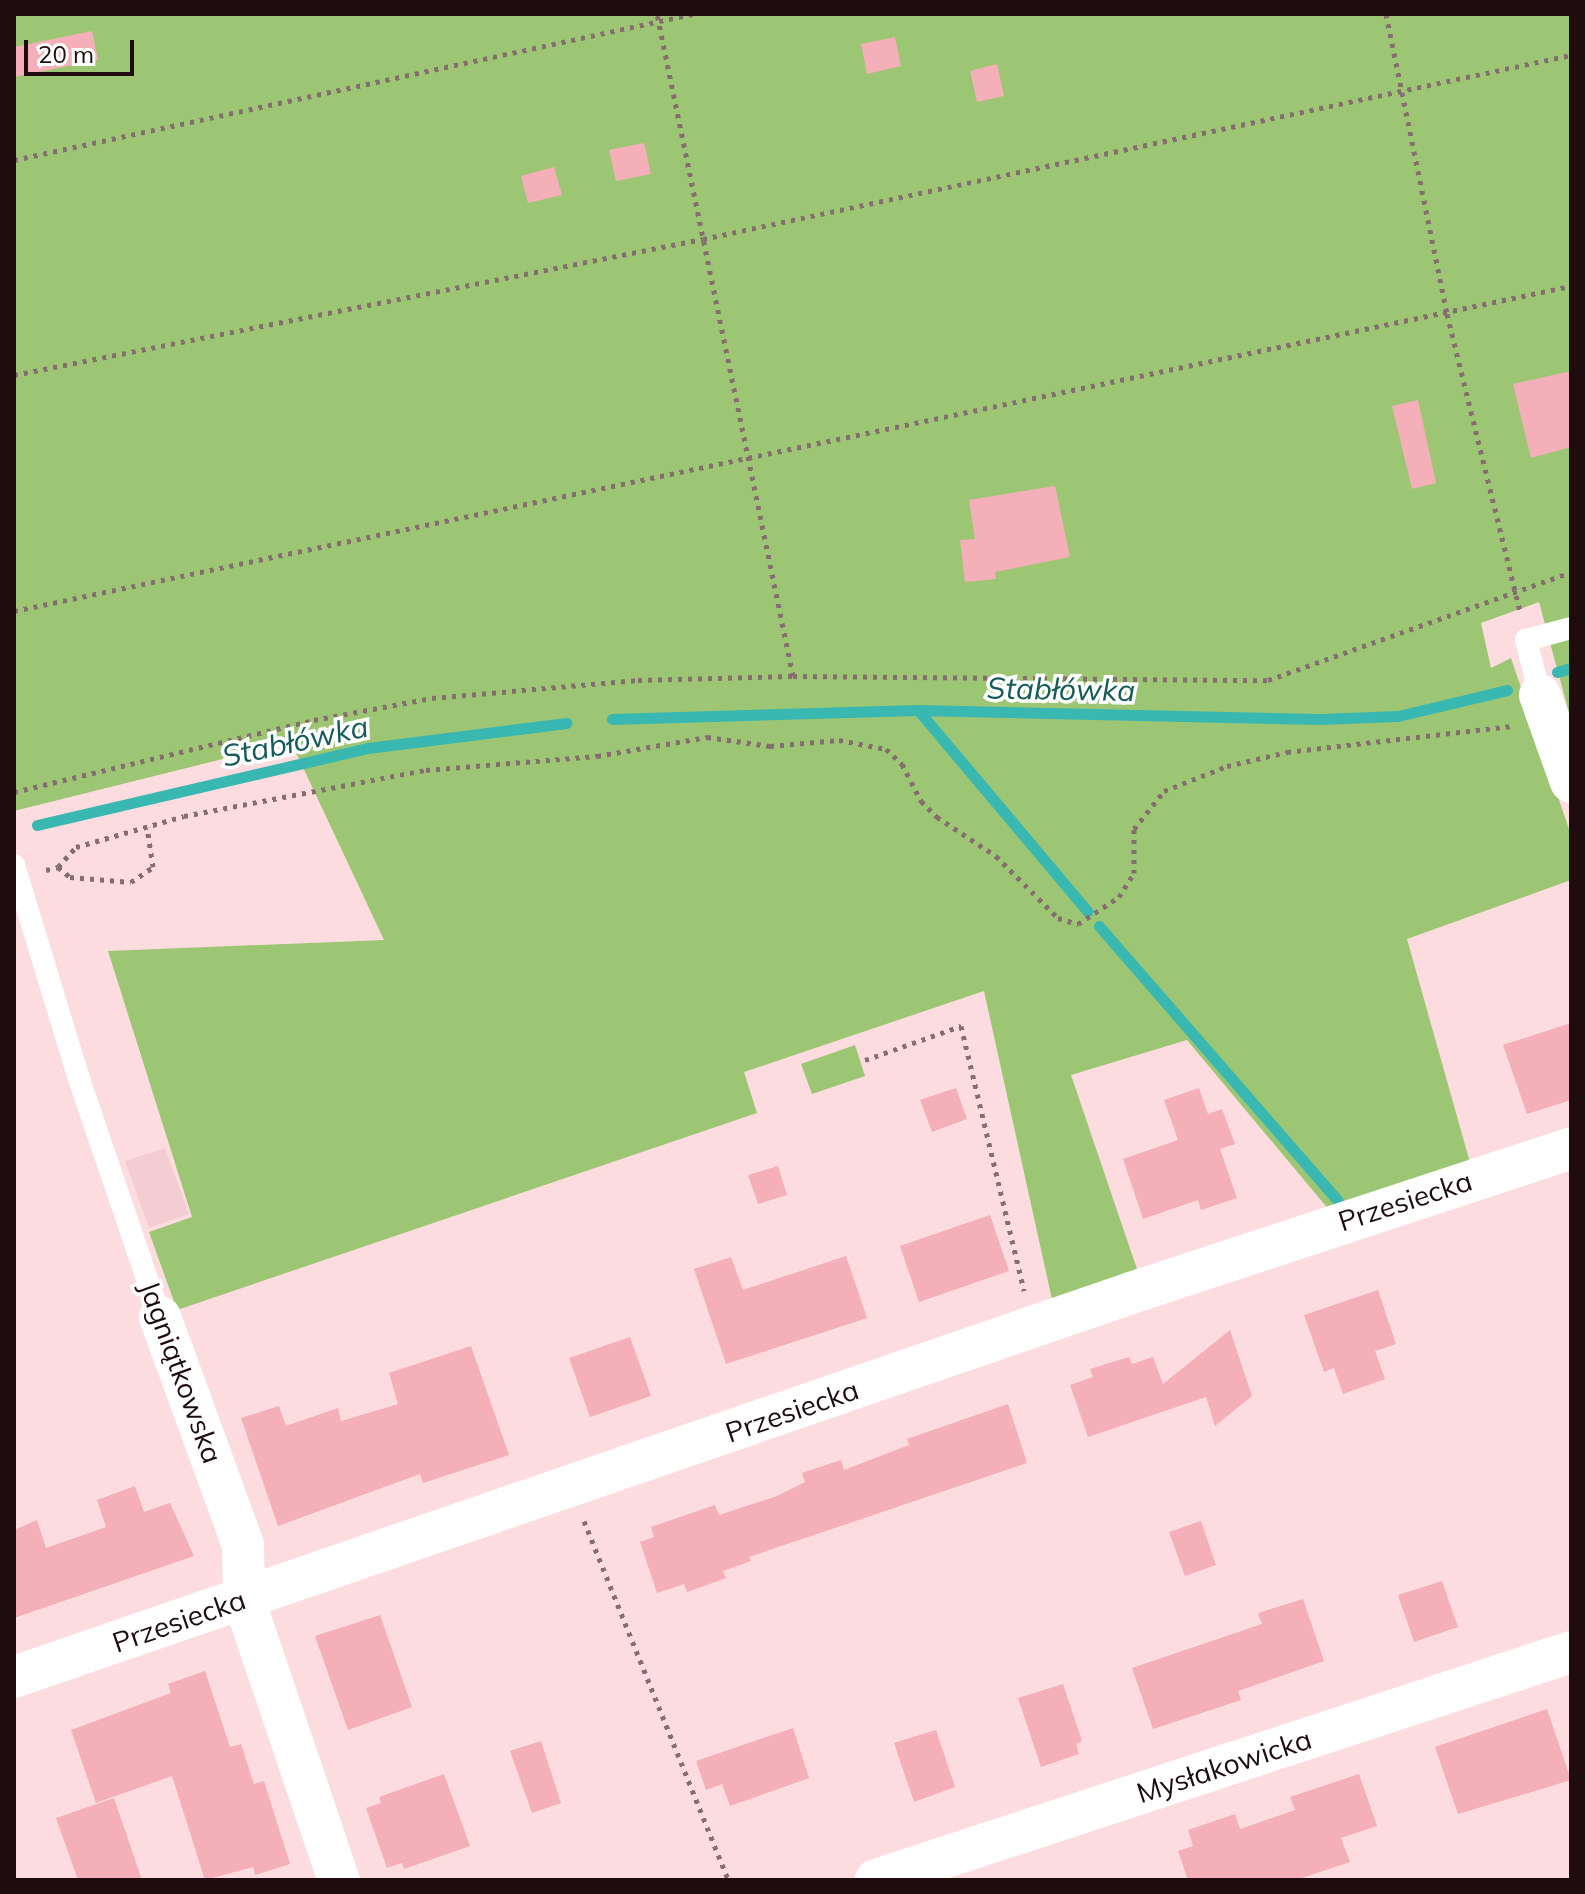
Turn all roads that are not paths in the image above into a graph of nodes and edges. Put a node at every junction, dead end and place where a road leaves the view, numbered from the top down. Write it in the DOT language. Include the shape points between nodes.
graph roads {
  1 [pos="1571,628"];
  2 [pos="1545,708"];
  3 [pos="1571,782"];
  4 [pos="16,872"];
  5 [pos="1571,1148"];
  6 [pos="160,1317"];
  7 [pos="244,1600"];
  8 [pos="1571,1652"];
  9 [pos="14,1677"];
  10 [pos="339,1880"];
  11 [pos="876,1880"];
  1 -- 2 [label="lane" via="1526,640"];
  2 -- 3 [label="street"];
  4 -- 6 [label="lane, Jagniątkowska"];
  5 -- 7 [label="street, Przesiecka" via="1036,1326"];
  6 -- 7 [label="street, Jagniątkowska" via="243,1545"];
  7 -- 9 [label="street, Przesiecka"];
  7 -- 10 [label="street, Jagniątkowska"];
  8 -- 11 [label="street, Mysłakowicka"];
}
